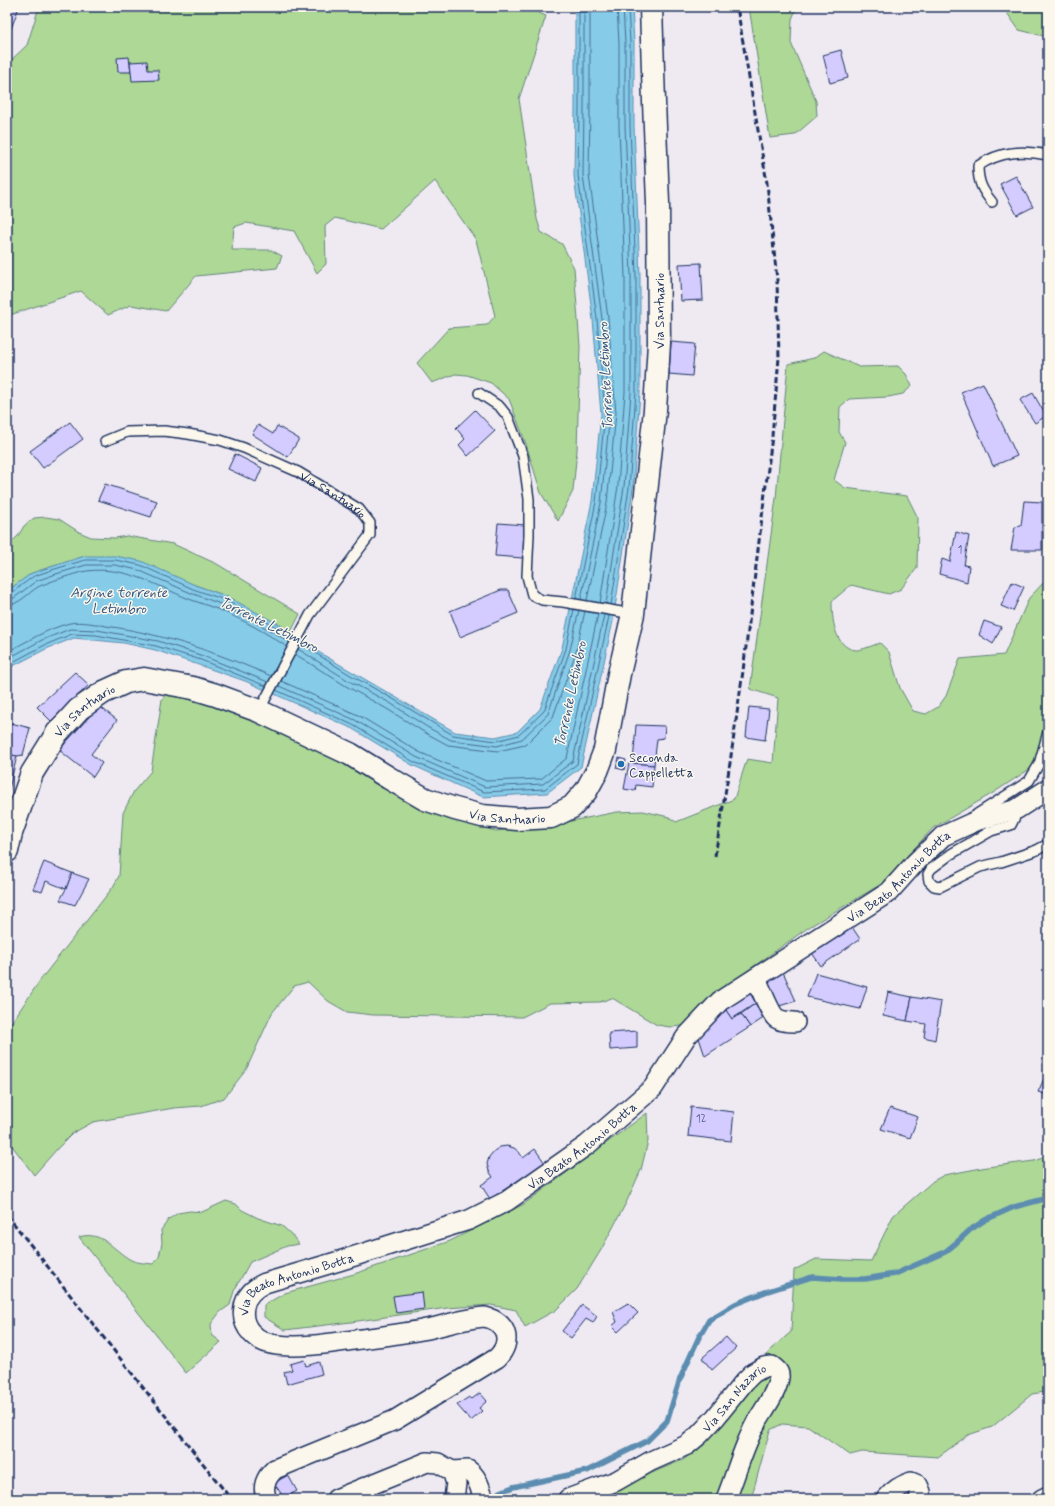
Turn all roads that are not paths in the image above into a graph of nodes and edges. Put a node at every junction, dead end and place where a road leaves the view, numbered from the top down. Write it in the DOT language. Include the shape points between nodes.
graph roads {
  1 [pos="651,7"];
  2 [pos="1048,155"];
  3 [pos="992,202"];
  4 [pos="479,392"];
  5 [pos="106,441"];
  6 [pos="628,613"];
  7 [pos="262,704"];
  8 [pos="1048,732"];
  9 [pos="1048,789"];
  10 [pos="1017,808"];
  11 [pos="976,822"];
  12 [pos="1048,844"];
  13 [pos="7,851"];
  14 [pos="756,978"];
  15 [pos="795,1022"];
  16 [pos="452,1472"];
  17 [pos="1048,1496"];
  18 [pos="267,1499"];
  19 [pos="336,1499"];
  20 [pos="454,1499"];
  21 [pos="484,1499"];
  22 [pos="568,1499"];
  23 [pos="726,1499"];
  24 [pos="886,1499"];
  25 [pos="919,1499"];
  26 [pos="1042,1499"];
  1 -- 6 [label="main road, Via Santuario" via="658,203 659,343 648,485"];
  2 -- 3 [label="lane" via="1023,152 1000,155 978,166 980,186"];
  4 -- 6 [label="lane" via="500,407 508,417 523,456 529,499 527,576 532,595 542,600"];
  5 -- 7 [label="lane, Via Santuario" via="127,432 164,431 220,440 298,472 359,509 370,523 370,535 310,615"];
  6 -- 7 [label="main road, Via Santuario" via="605,750 586,791 572,807 551,817 517,819 482,816 425,799"];
  7 -- 13 [label="main road, Via Santuario" via="144,679 126,682 104,692 79,709 57,733 32,773"];
  8 -- 11 [label="lane" via="1039,764 1029,781 977,815"];
  9 -- 10 [label="street, Via Beato Antonio Botta"];
  10 -- 11 [label="street, Via Beato Antonio Botta"];
  10 -- 12 [label="lane" via="1010,825 991,831 951,854 931,869 928,874 929,881 940,887 980,867 1037,850"];
  11 -- 14 [label="street, Via Beato Antonio Botta" via="943,836 889,892"];
  14 -- 15 [label="street" via="772,1013 785,1022"];
  14 -- 18 [label="street, Via Beato Antonio Botta" via="720,1001 686,1038 650,1091 587,1145 507,1201 469,1220 265,1283 249,1294 244,1303 244,1322 249,1331 260,1340 277,1345 319,1345 374,1338 485,1317 500,1323 506,1337 506,1345 497,1358 401,1416 275,1469 266,1480 264,1488"];
  16 -- 19 [label="street" via="438,1463 427,1462"];
  16 -- 20 [label="street" via="456,1483"];
  16 -- 21 [label="street" via="468,1470 473,1473"];
  17 -- 26 [label="street"];
  22 -- 23 [label="street, Via San Nazario" via="616,1481 651,1461 687,1445 715,1418 753,1373 772,1366 778,1370 779,1377 772,1396 752,1431"];
  24 -- 25 [label="street" via="901,1486 911,1482 918,1485 921,1492"];
}
